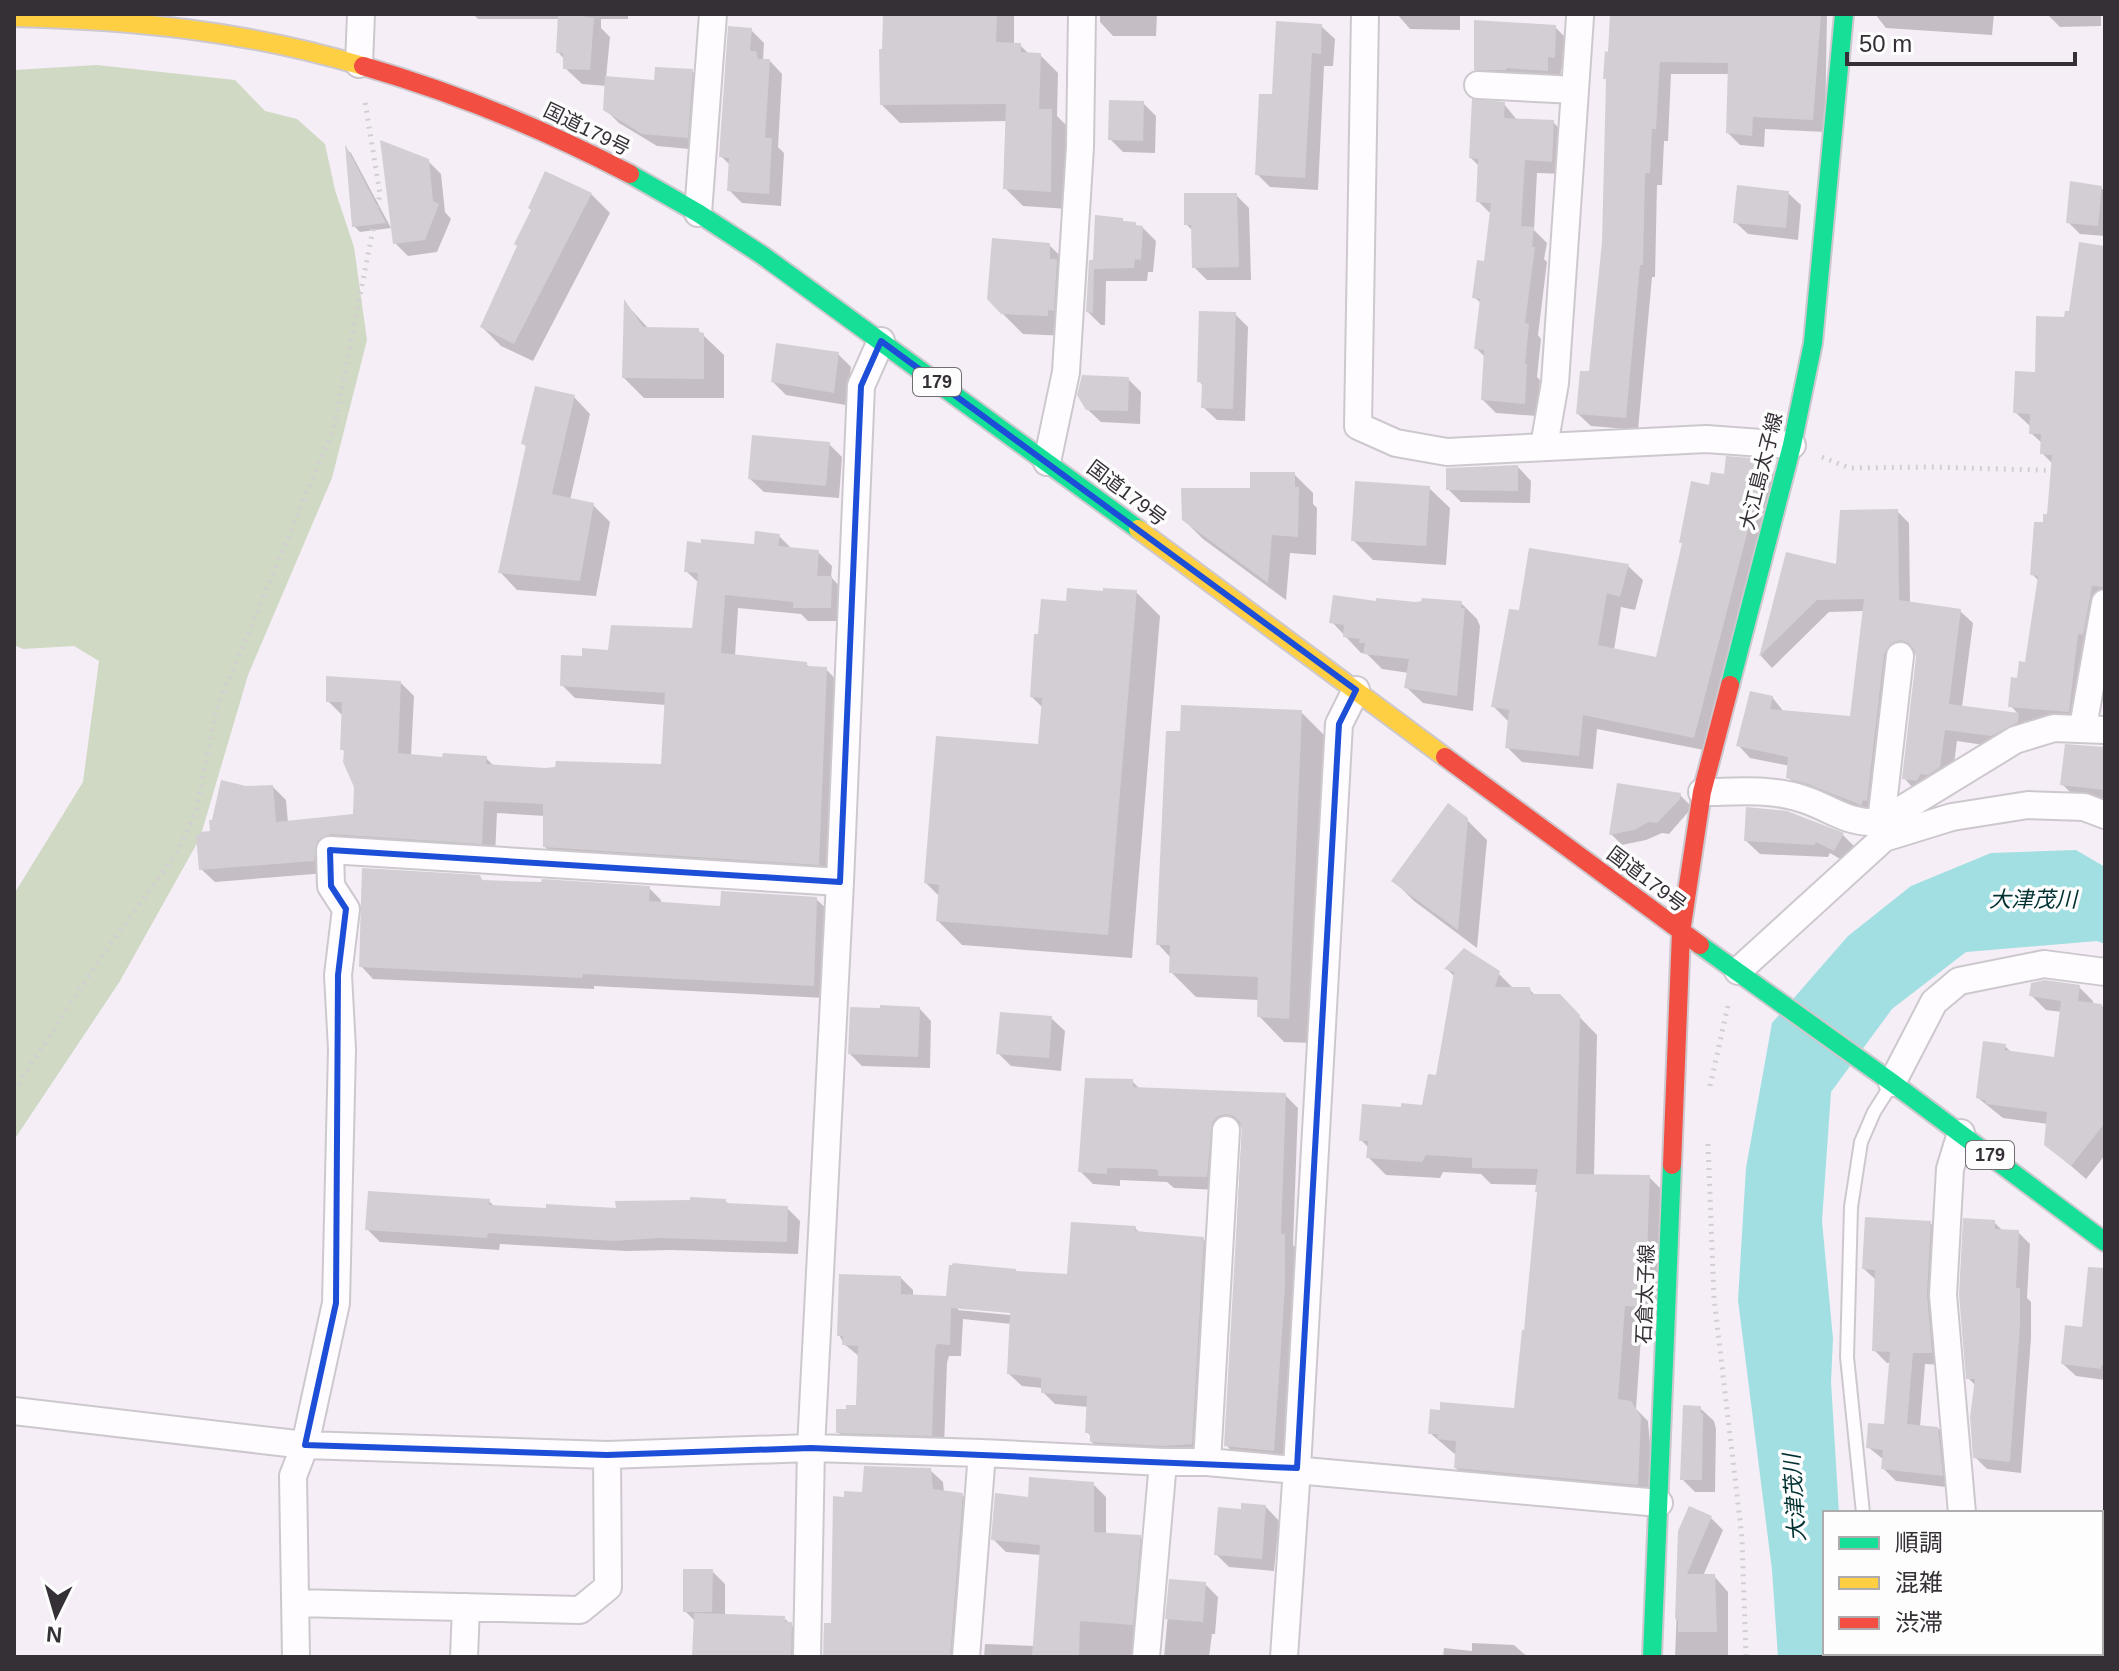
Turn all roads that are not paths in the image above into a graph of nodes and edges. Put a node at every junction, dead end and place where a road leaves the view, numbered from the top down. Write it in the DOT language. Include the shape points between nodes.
graph roads {
  1 [pos="361,14"];
  2 [pos="713,14"];
  3 [pos="1082,14"];
  4 [pos="1365,14"];
  5 [pos="1844,14"];
  6 [pos="22,16"];
  7 [pos="1580,17"];
  8 [pos="359,64"];
  9 [pos="1478,85"];
  10 [pos="1575,90"];
  11 [pos="698,213"];
  12 [pos="881,341"];
  13 [pos="1792,445"];
  14 [pos="1544,446"];
  15 [pos="1047,462"];
  16 [pos="2102,591"];
  17 [pos="1900,656"];
  18 [pos="1356,690"];
  19 [pos="2094,729"];
  20 [pos="1702,792"];
  21 [pos="2105,815"];
  22 [pos="1882,830"];
  23 [pos="840,882"];
  24 [pos="1681,932"];
  25 [pos="2105,972"];
  26 [pos="1746,976"];
  27 [pos="1883,1077"];
  28 [pos="1226,1130"];
  29 [pos="1961,1133"];
  30 [pos="2105,1242"];
  31 [pos="14,1411"];
  32 [pos="305,1445"];
  33 [pos="811,1448"];
  34 [pos="982,1453"];
  35 [pos="607,1455"];
  36 [pos="1163,1462"];
  37 [pos="1207,1462"];
  38 [pos="1297,1468"];
  39 [pos="1659,1503"];
  40 [pos="1863,1511"];
  41 [pos="1962,1511"];
  42 [pos="296,1603"];
  43 [pos="466,1607"];
  44 [pos="296,1657"];
  45 [pos="464,1657"];
  46 [pos="807,1657"];
  47 [pos="966,1657"];
  48 [pos="1146,1657"];
  49 [pos="1284,1657"];
  50 [pos="1652,1657"];
  1 -- 8 [label="street"];
  2 -- 11 [label="street"];
  3 -- 15 [label="street" via="1066,372"];
  4 -- 14 [label="street" via="1358,426 1396,443 1447,452"];
  5 -- 13 [label="main road, 大江島太子線" via="1813,343"];
  6 -- 8 [label="main road, 国道179号 / 179" via="215,31"];
  7 -- 10 [label="street"];
  8 -- 11 [label="main road, 国道179号 / 179" via="531,126"];
  9 -- 10 [label="street"];
  10 -- 14 [label="street" via="1555,383"];
  11 -- 12 [label="main road, 国道179号 / 179"];
  12 -- 15 [label="main road, 国道179号 / 179"];
  12 -- 23 [label="street" via="861,386"];
  13 -- 14 [label="street" via="1706,439"];
  13 -- 20 [label="main road, 大江島太子線"];
  15 -- 18 [label="main road, 国道179号 / 179"];
  16 -- 19 [label="street"];
  17 -- 22 [label="street"];
  18 -- 24 [label="main road, 国道179号 / 179"];
  18 -- 38 [label="street" via="1339,724"];
  19 -- 22 [label="street" via="2054,728 2015,740"];
  20 -- 22 [label="street" via="1802,798"];
  20 -- 24 [label="main road, 大江島太子線"];
  21 -- 22 [label="street" via="2084,807 2028,805"];
  22 -- 26 [label="street"];
  23 -- 32 [label="street" via="330,850 331,886 346,909 338,975 342,1049 336,1303"];
  23 -- 33 [label="street"];
  24 -- 26 [label="main road, 国道179号 / 179"];
  24 -- 39 [label="main road, 石倉太子線"];
  25 -- 27 [label="street" via="2044,964 1959,981 1934,1002"];
  26 -- 27 [label="main road, 国道179号 / 179"];
  27 -- 29 [label="main road, 国道179号 / 179"];
  27 -- 40 [label="lane" via="1861,1142 1851,1207 1847,1357"];
  28 -- 37 [label="street"];
  29 -- 30 [label="main road, 国道179号 / 179"];
  29 -- 41 [label="street" via="1950,1169 1943,1295"];
  31 -- 32 [label="street"];
  32 -- 35 [label="street"];
  32 -- 42 [label="street" via="293,1476"];
  33 -- 34 [label="street"];
  33 -- 35 [label="street"];
  33 -- 46 [label="street"];
  34 -- 36 [label="street"];
  34 -- 47 [label="street"];
  35 -- 43 [label="street" via="608,1587 580,1610"];
  36 -- 37 [label="street"];
  36 -- 48 [label="street"];
  37 -- 38 [label="street"];
  38 -- 39 [label="street"];
  38 -- 49 [label="street"];
  39 -- 50 [label="main road, 石倉太子線"];
  42 -- 43 [label="street"];
  42 -- 44 [label="street"];
  43 -- 45 [label="street"];
}
